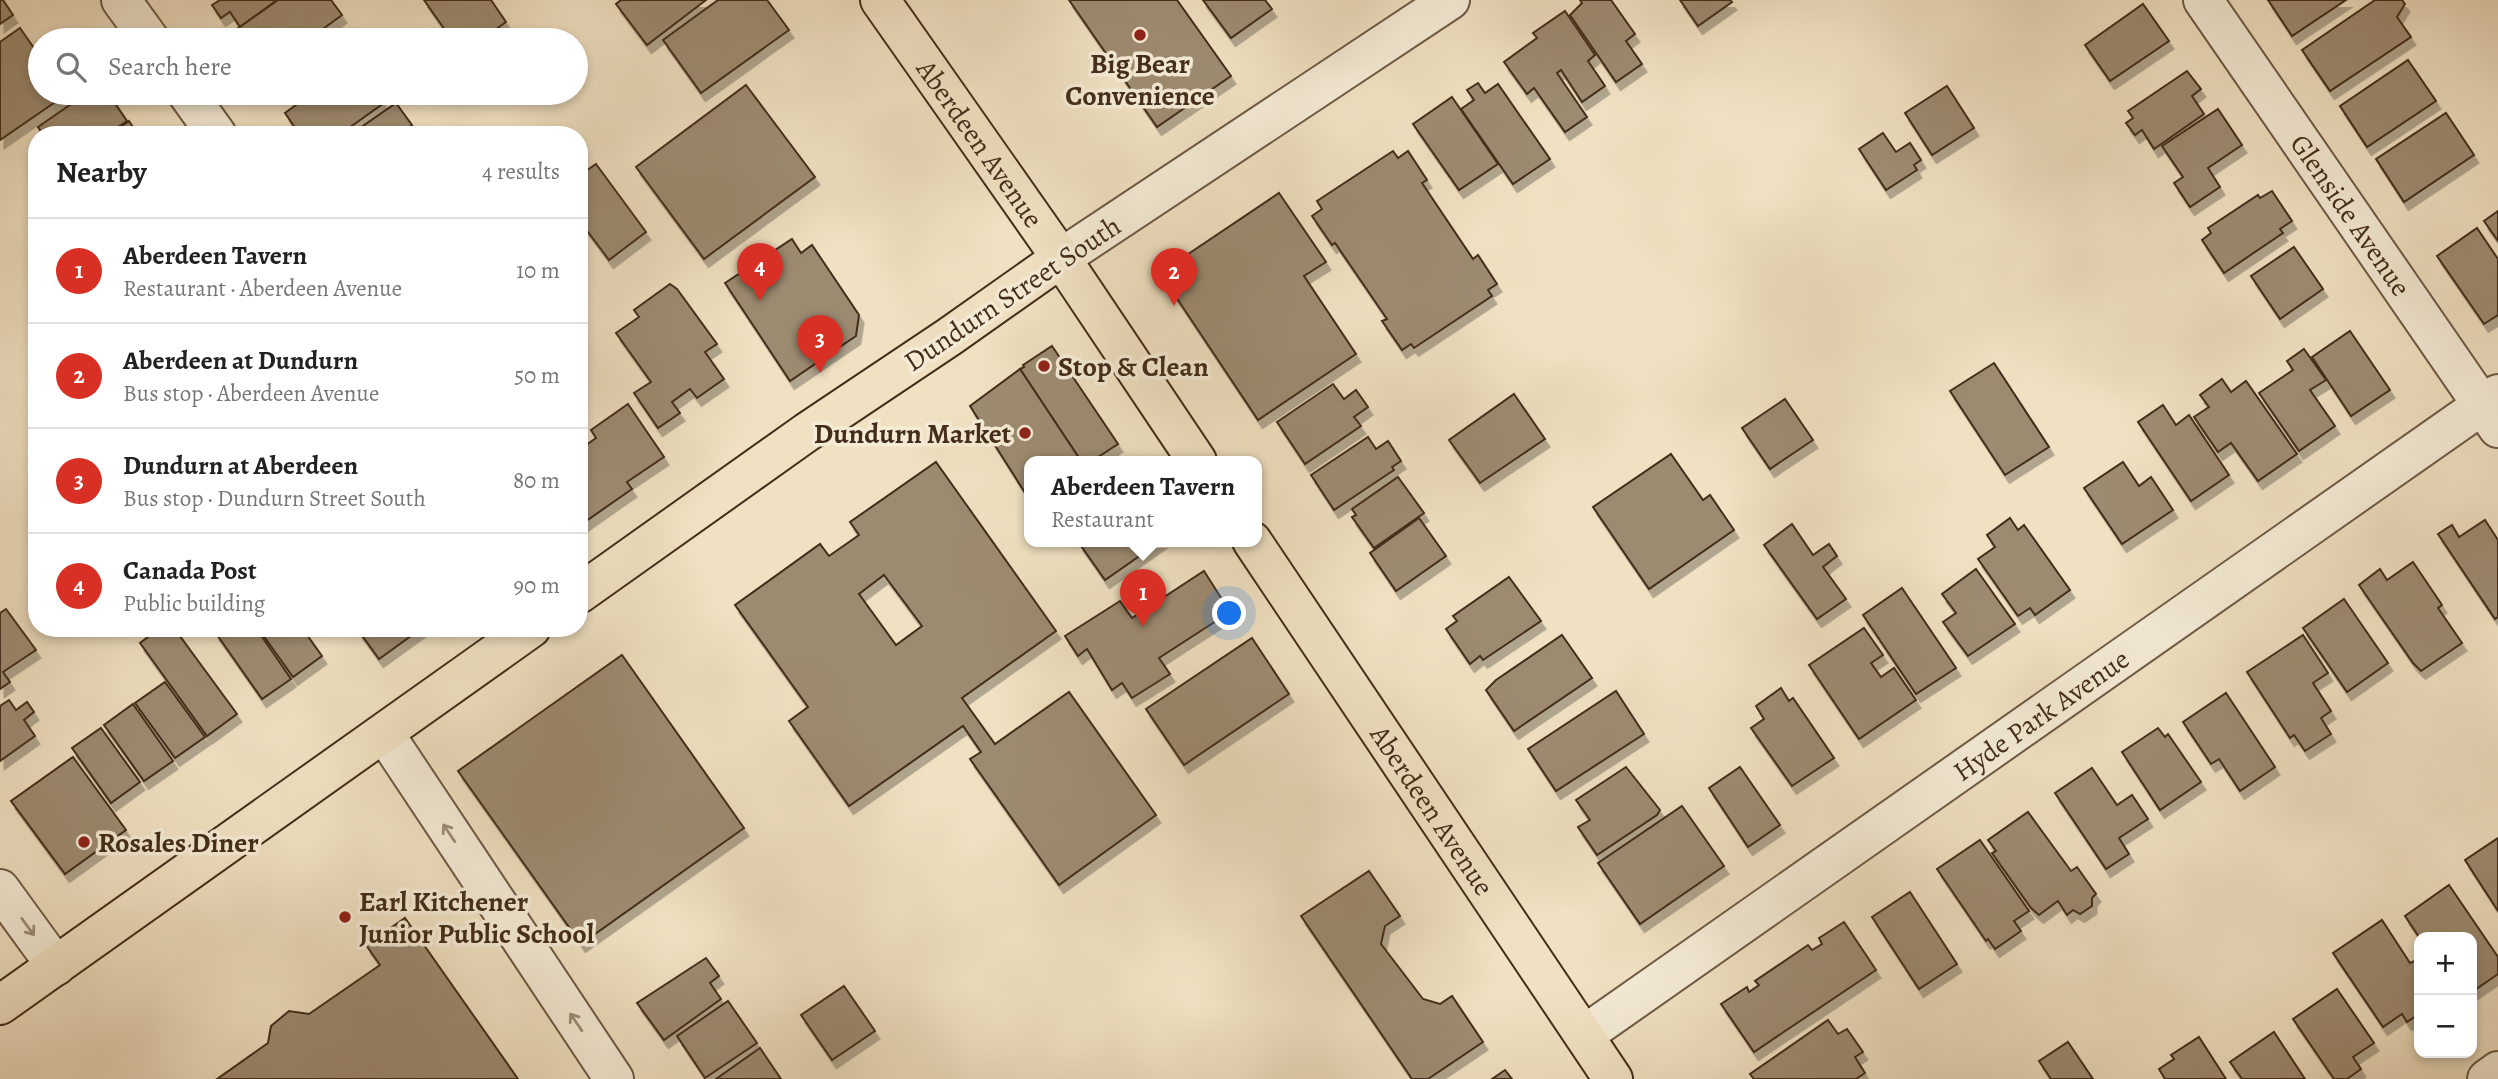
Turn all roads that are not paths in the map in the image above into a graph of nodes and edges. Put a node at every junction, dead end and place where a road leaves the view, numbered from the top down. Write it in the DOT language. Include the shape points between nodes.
graph roads {
  1 [pos="121,0"];
  2 [pos="880,0"];
  3 [pos="1450,0"];
  4 [pos="2203,0"];
  5 [pos="141,28"];
  6 [pos="196,105"];
  7 [pos="211,126"];
  8 [pos="1061,258"];
  9 [pos="2493,409"];
  10 [pos="1195,456"];
  11 [pos="1256,547"];
  12 [pos="588,588"];
  13 [pos="518,637"];
  14 [pos="383,733"];
  15 [pos="0,889"];
  16 [pos="56,966"];
  17 [pos="0,1005"];
  18 [pos="1584,1035"];
  19 [pos="2498,1071"];
  20 [pos="614,1079"];
  21 [pos="1614,1079"];
  22 [pos="2487,1079"];
  1 -- 5 [label="street"];
  2 -- 8 [label="main road, Aberdeen Avenue"];
  3 -- 8 [label="street, Dundurn Street South"];
  4 -- 9 [label="street, Glenside Avenue"];
  6 -- 7 [label="street"];
  8 -- 10 [label="main road, Aberdeen Avenue"];
  8 -- 12 [label="main road, Dundurn Street South"];
  9 -- 18 [label="street, Hyde Park Avenue"];
  11 -- 18 [label="main road, Aberdeen Avenue"];
  13 -- 14 [label="main road"];
  14 -- 16 [label="main road"];
  20 -- 14 [label="street, one-way"];
  15 -- 16 [label="street, one-way"];
  16 -- 17 [label="main road"];
  18 -- 21 [label="main road, Aberdeen Avenue"];
  19 -- 22 [label="street"];
}
